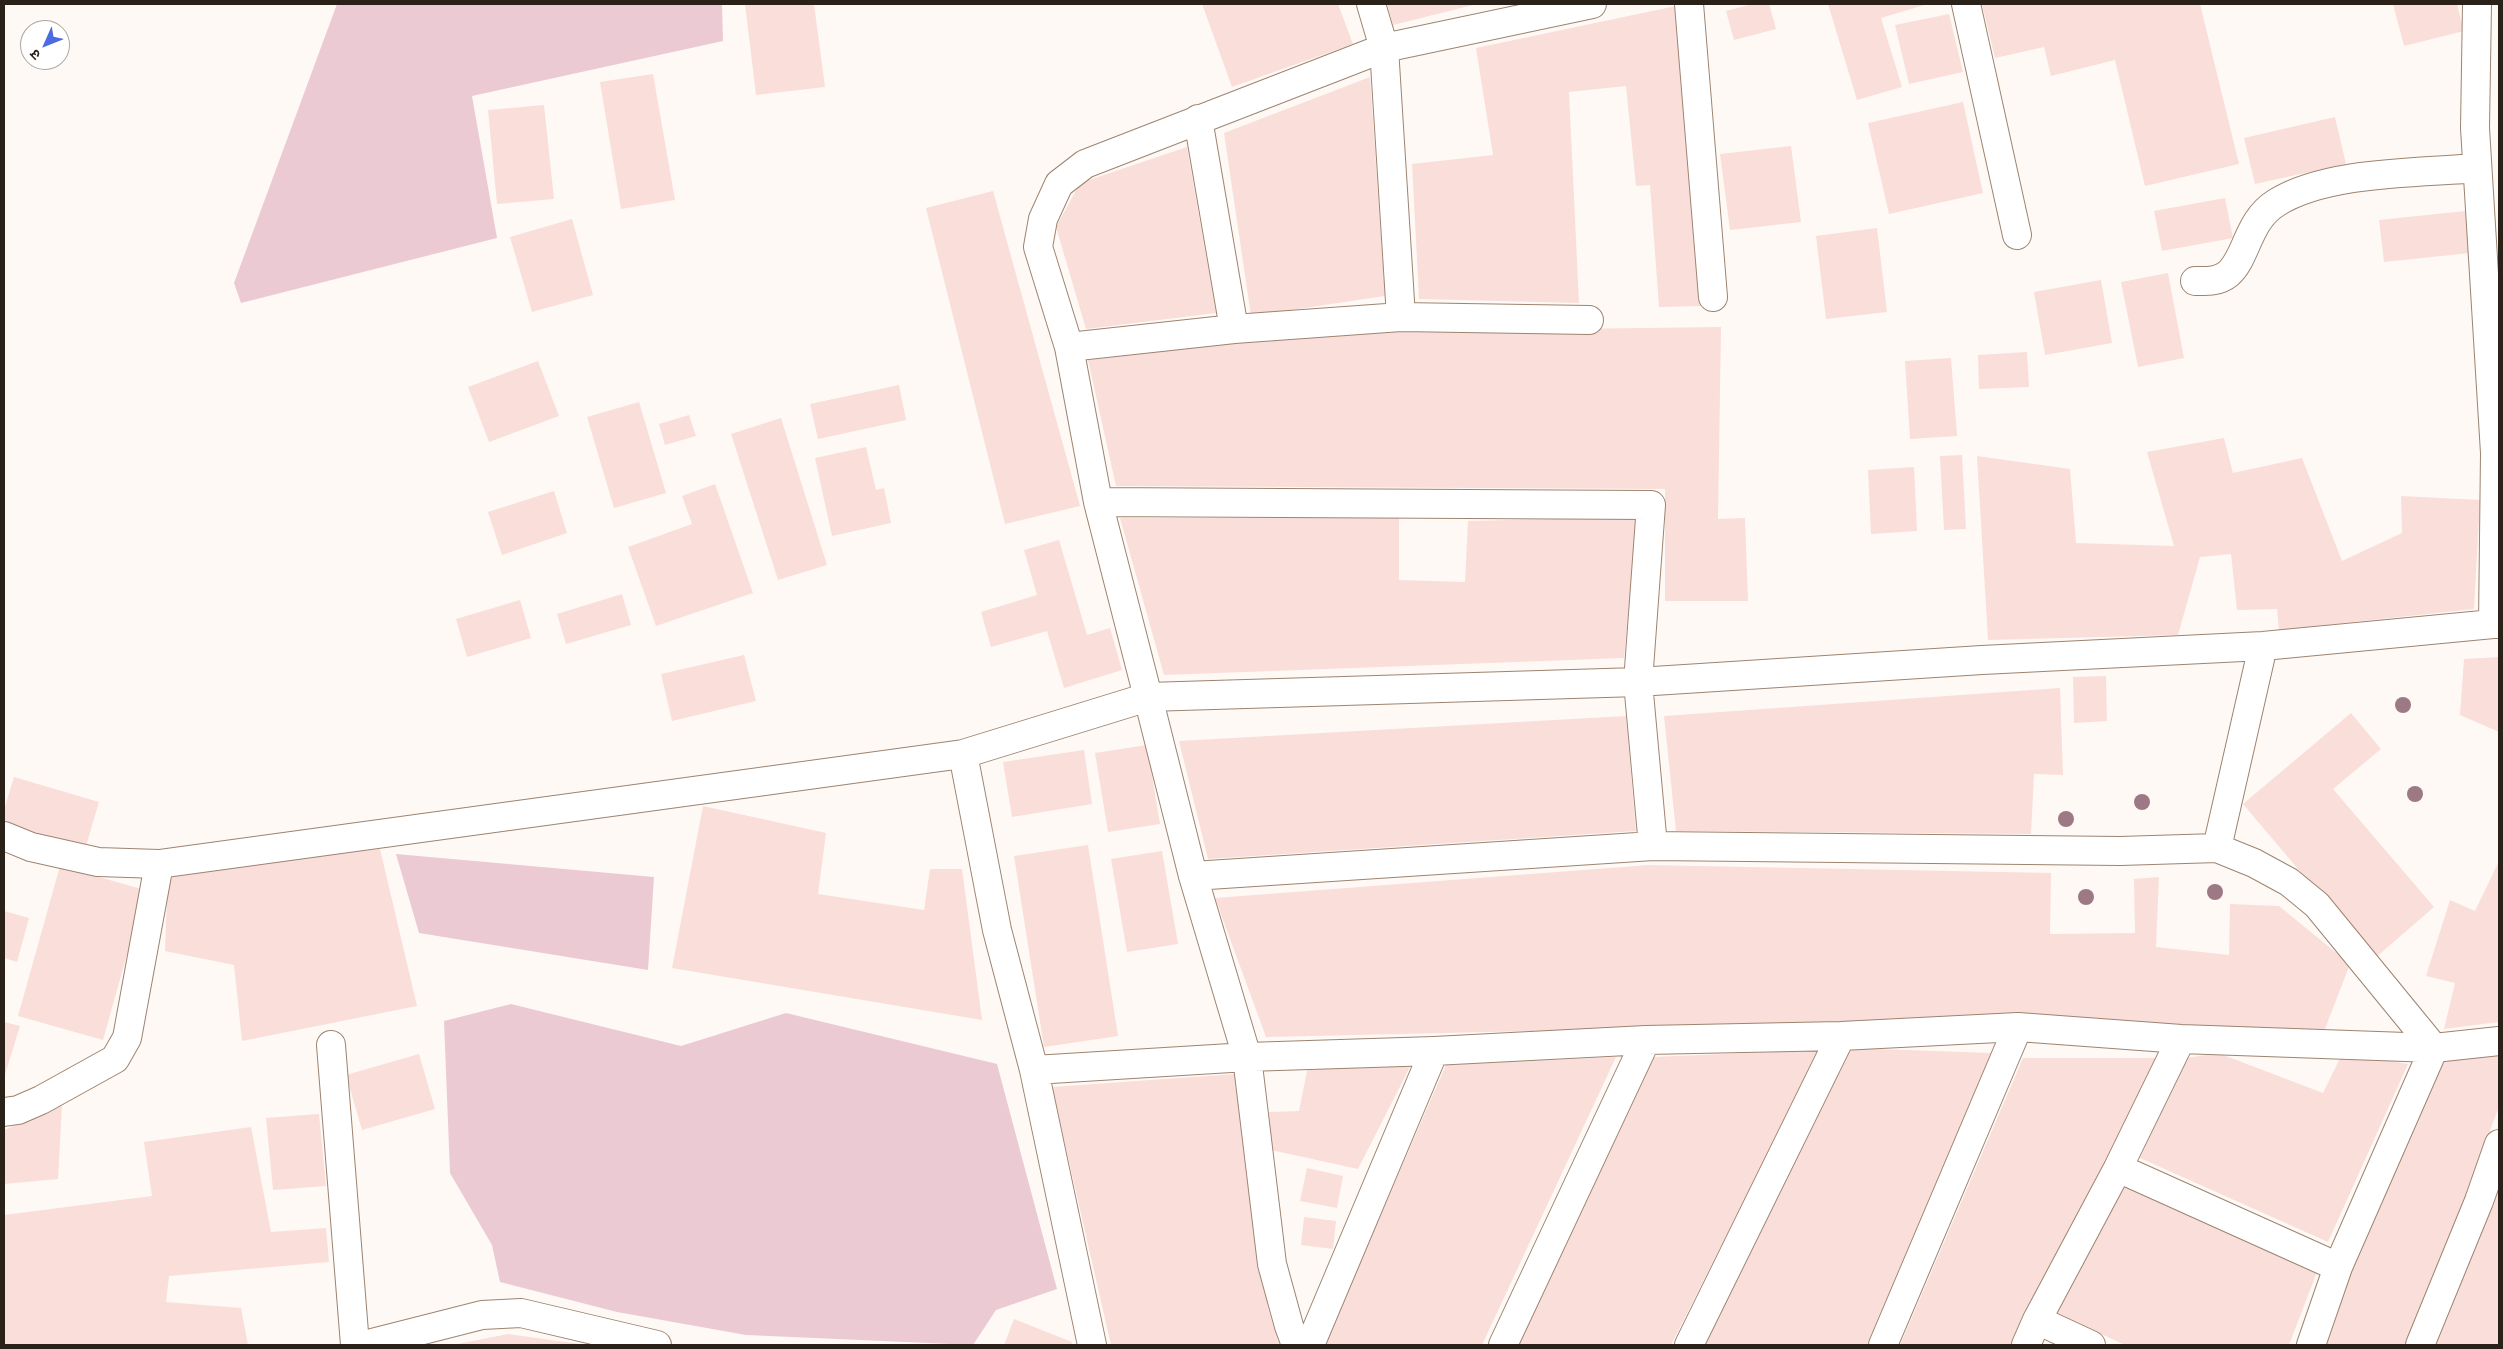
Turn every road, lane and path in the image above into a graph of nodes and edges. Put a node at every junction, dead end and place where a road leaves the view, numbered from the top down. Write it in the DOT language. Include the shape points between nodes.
graph roads {
  1 [pos="1371,4"];
  2 [pos="1592,4"];
  3 [pos="1689,4"];
  4 [pos="1966,4"];
  5 [pos="2476,4"];
  6 [pos="1384,48"];
  7 [pos="1198,119"];
  8 [pos="2477,168"];
  9 [pos="2017,235"];
  10 [pos="2195,281"];
  11 [pos="1713,297"];
  12 [pos="1401,317"];
  13 [pos="1589,320"];
  14 [pos="1234,329"];
  15 [pos="1069,347"];
  16 [pos="2497,453"];
  17 [pos="1098,502"];
  18 [pos="2496,624"];
  19 [pos="2263,646"];
  20 [pos="1638,682"];
  21 [pos="1148,697"];
  22 [pos="963,754"];
  23 [pos="4,836"];
  24 [pos="1653,846"];
  25 [pos="2217,848"];
  26 [pos="159,864"];
  27 [pos="1193,876"];
  28 [pos="2018,1027"];
  29 [pos="1841,1036"];
  30 [pos="2182,1039"];
  31 [pos="1646,1040"];
  32 [pos="2499,1042"];
  33 [pos="331,1045"];
  34 [pos="2434,1048"];
  35 [pos="1434,1051"];
  36 [pos="1246,1057"];
  37 [pos="1034,1070"];
  38 [pos="4,1112"];
  39 [pos="2499,1144"];
  40 [pos="2118,1168"];
  41 [pos="2338,1267"];
  42 [pos="2037,1320"];
  43 [pos="398,1341"];
  44 [pos="355,1345"];
  45 [pos="364,1345"];
  46 [pos="657,1345"];
  47 [pos="1092,1345"];
  48 [pos="1296,1345"];
  49 [pos="1310,1345"];
  50 [pos="1503,1345"];
  51 [pos="1689,1345"];
  52 [pos="1883,1345"];
  53 [pos="2026,1345"];
  54 [pos="2091,1345"];
  55 [pos="2312,1345"];
  56 [pos="2420,1345"];
  1 -- 6 [label="street"];
  2 -- 6 [label="street"];
  3 -- 11 [label="street"];
  4 -- 9 [label="street"];
  5 -- 8 [label="street"];
  6 -- 7 [label="street"];
  6 -- 12 [label="street"];
  7 -- 14 [label="street"];
  7 -- 15 [label="street" via="1085,164 1059,184 1043,219 1038,247"];
  8 -- 10 [label="street" via="2337,181 2303,190 2275,203 2257,221 2228,274 2212,282"];
  8 -- 16 [label="street"];
  12 -- 13 [label="street"];
  12 -- 14 [label="street"];
  14 -- 15 [label="street"];
  15 -- 17 [label="street"];
  16 -- 18 [label="street"];
  17 -- 20 [label="street" via="1651,505"];
  17 -- 21 [label="street"];
  18 -- 19 [label="street"];
  19 -- 20 [label="street"];
  19 -- 25 [label="street"];
  20 -- 21 [label="street"];
  20 -- 24 [label="street"];
  21 -- 22 [label="street"];
  21 -- 27 [label="street"];
  22 -- 26 [label="street"];
  22 -- 37 [label="street" via="997,930"];
  23 -- 26 [label="street" via="98,862"];
  24 -- 25 [label="street" via="2110,851"];
  24 -- 27 [label="street"];
  25 -- 34 [label="street" via="2290,882 2317,905"];
  26 -- 38 [label="street" via="127,1038 115,1059 41,1100"];
  27 -- 36 [label="street"];
  28 -- 29 [label="street"];
  28 -- 30 [label="street"];
  28 -- 52 [label="street"];
  29 -- 31 [label="street"];
  29 -- 51 [label="street"];
  30 -- 34 [label="street"];
  30 -- 40 [label="street"];
  31 -- 35 [label="street"];
  31 -- 50 [label="street"];
  32 -- 34 [label="street"];
  33 -- 44 [label="street"];
  34 -- 41 [label="street"];
  35 -- 36 [label="street"];
  35 -- 49 [label="street"];
  36 -- 37 [label="street"];
  36 -- 48 [label="street" via="1272,1264"];
  37 -- 47 [label="street"];
  39 -- 56 [label="street"];
  40 -- 41 [label="street"];
  40 -- 42 [label="street"];
  41 -- 55 [label="street"];
  42 -- 53 [label="street"];
  42 -- 54 [label="street"];
  43 -- 45 [label="street"];
  43 -- 46 [label="street" via="482,1315 520,1313"];
}
